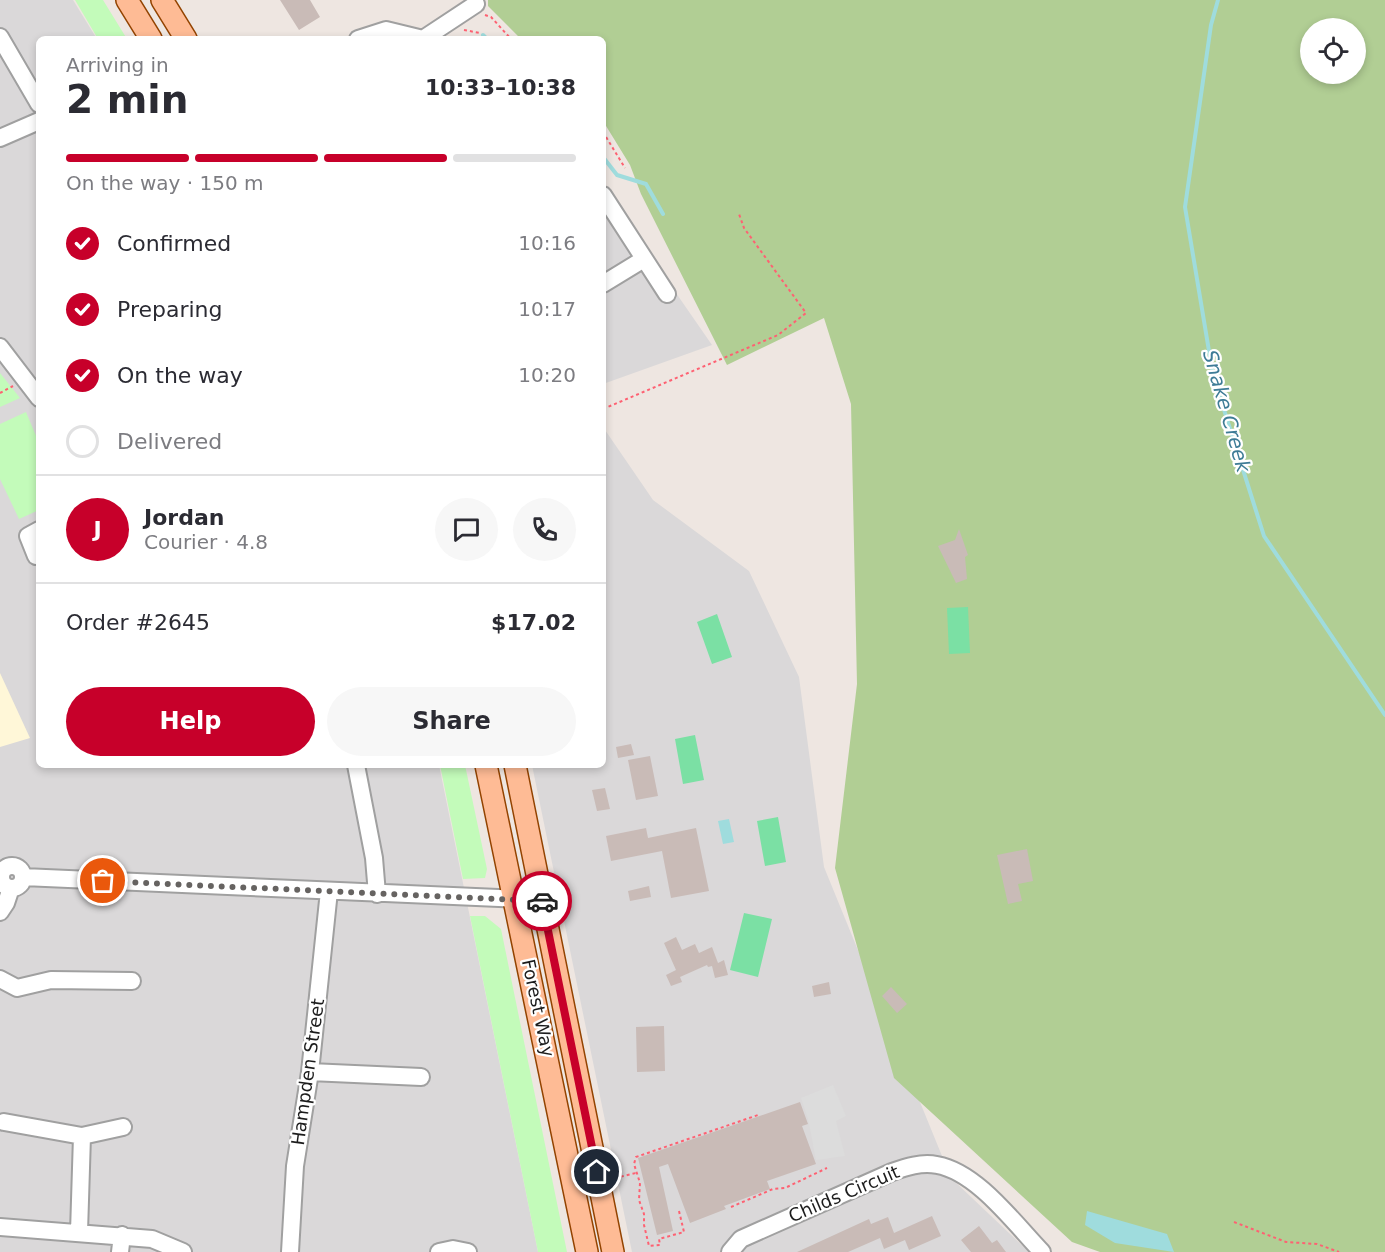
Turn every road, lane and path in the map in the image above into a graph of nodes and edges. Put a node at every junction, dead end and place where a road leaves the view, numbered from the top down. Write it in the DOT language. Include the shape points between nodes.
graph roads {
  1 [pos="127,0"];
  2 [pos="162,0"];
  3 [pos="476,12"];
  4 [pos="469,24"];
  5 [pos="462,29"];
  6 [pos="148,36"];
  7 [pos="184,36"];
  8 [pos="367,36"];
  9 [pos="411,36"];
  10 [pos="429,36"];
  11 [pos="508,36"];
  12 [pos="0,37"];
  13 [pos="36,99"];
  14 [pos="36,122"];
  15 [pos="606,137"];
  16 [pos="0,138"];
  17 [pos="625,168"];
  18 [pos="606,200"];
  19 [pos="739,214"];
  20 [pos="644,259"];
  21 [pos="606,282"];
  22 [pos="667,294"];
  23 [pos="0,347"];
  24 [pos="36,394"];
  25 [pos="606,408"];
  26 [pos="36,532"];
  27 [pos="36,556"];
  28 [pos="357,768"];
  29 [pos="487,768"];
  30 [pos="516,768"];
  31 [pos="9,879"];
  32 [pos="329,891"];
  33 [pos="377,894"];
  34 [pos="515,899"];
  35 [pos="542,900"];
  36 [pos="0,912"];
  37 [pos="0,979"];
  38 [pos="132,981"];
  39 [pos="310,1072"];
  40 [pos="421,1077"];
  41 [pos="758,1114"];
  42 [pos="4,1122"];
  43 [pos="123,1127"];
  44 [pos="82,1136"];
  45 [pos="826,1168"];
  46 [pos="636,1173"];
  47 [pos="611,1179"];
  48 [pos="731,1207"];
  49 [pos="679,1211"];
  50 [pos="1234,1222"];
  51 [pos="0,1227"];
  52 [pos="80,1232"];
  53 [pos="121,1244"];
  54 [pos="183,1252"];
  55 [pos="290,1252"];
  56 [pos="439,1252"];
  57 [pos="468,1252"];
  58 [pos="587,1252"];
  59 [pos="613,1252"];
  60 [pos="730,1252"];
  61 [pos="1042,1252"];
  62 [pos="1339,1252"];
  1 -- 6 [label="main road"];
  2 -- 7 [label="main road"];
  3 -- 10 [label="street"];
  3 -- 11 [label="path" via="490,17"];
  4 -- 5 [label="path"];
  8 -- 9 [label="street" via="386,30"];
  12 -- 13 [label="street"];
  14 -- 16 [label="street"];
  15 -- 17 [label="path"];
  18 -- 20 [label="street"];
  19 -- 25 [label="path" via="744,228 806,313 778,335"];
  20 -- 21 [label="street"];
  20 -- 22 [label="street"];
  23 -- 24 [label="street"];
  26 -- 27 [label="street" via="28,536"];
  28 -- 33 [label="street"];
  29 -- 34 [label="main road, Forest Way"];
  30 -- 35 [label="main road, Forest Way"];
  31 -- 32 [label="street"];
  31 -- 36 [label="street"];
  32 -- 33 [label="street"];
  32 -- 39 [label="street, Hampden Street"];
  33 -- 34 [label="street"];
  34 -- 35 [label="street"];
  34 -- 58 [label="main road, Forest Way"];
  35 -- 59 [label="main road, Forest Way"];
  37 -- 38 [label="street" via="18,988 51,980"];
  39 -- 40 [label="street"];
  39 -- 55 [label="street, Hampden Street" via="295,1166"];
  41 -- 46 [label="path" via="636,1157"];
  42 -- 44 [label="street"];
  43 -- 44 [label="street"];
  44 -- 52 [label="street"];
  45 -- 48 [label="path"];
  46 -- 47 [label="path"];
  46 -- 49 [label="path" via="649,1246 660,1245 659,1239 684,1232"];
  50 -- 62 [label="path" via="1286,1242"];
  51 -- 52 [label="street"];
  52 -- 53 [label="street"];
  53 -- 54 [label="street" via="152,1239"];
  56 -- 57 [label="street"];
  60 -- 61 [label="street, Childs Circuit" via="741,1239 892,1172 935,1164 963,1174 979,1187"];
}
